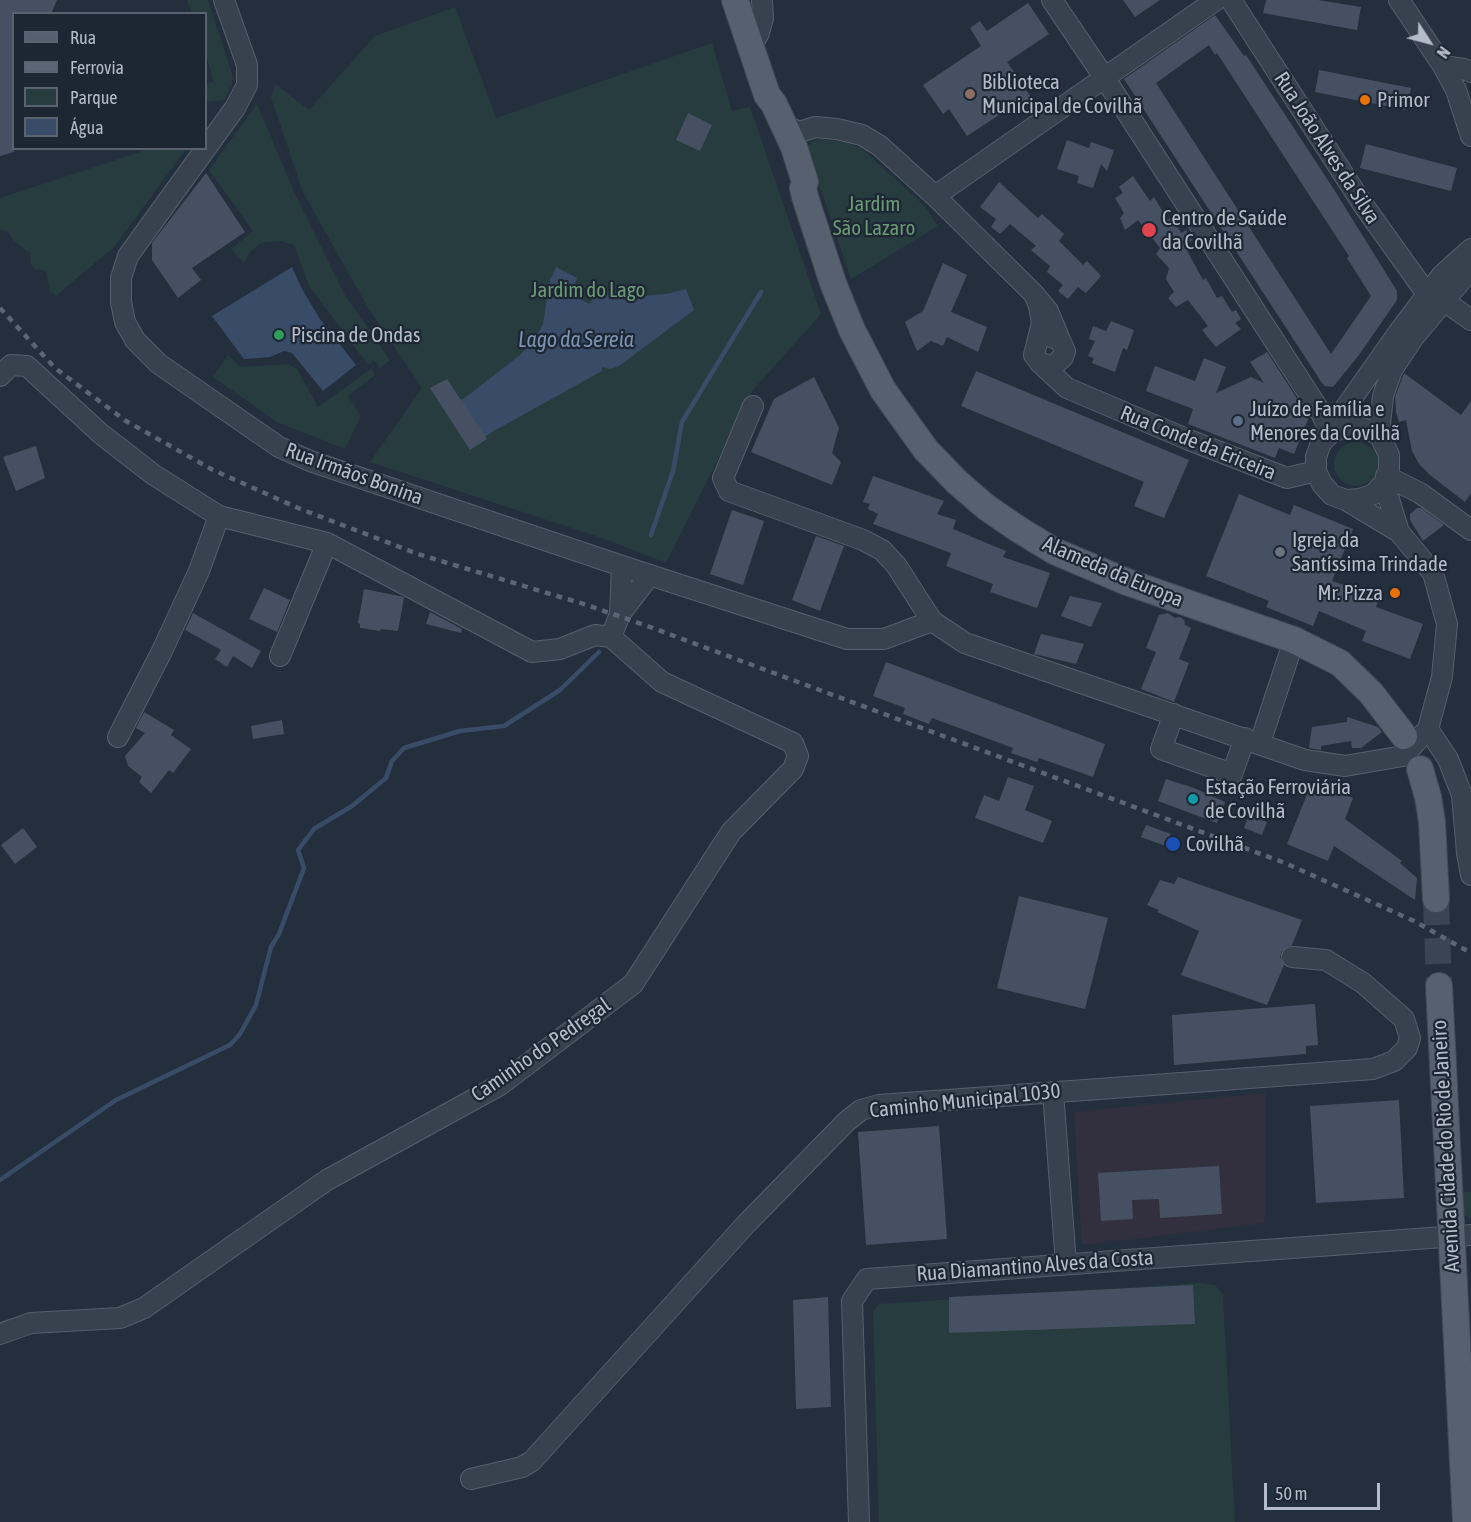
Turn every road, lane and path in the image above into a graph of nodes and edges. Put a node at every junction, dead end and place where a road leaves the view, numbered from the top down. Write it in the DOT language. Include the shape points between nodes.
graph roads {
  1 [pos="224,0"];
  2 [pos="735,0"];
  3 [pos="762,0"];
  4 [pos="1052,0"];
  5 [pos="1216,0"];
  6 [pos="1231,0"];
  7 [pos="1399,0"];
  8 [pos="750,47"];
  9 [pos="1443,66"];
  10 [pos="1471,72"];
  11 [pos="1104,77"];
  12 [pos="781,120"];
  13 [pos="815,127"];
  14 [pos="1471,136"];
  15 [pos="207,148"];
  16 [pos="205,150"];
  17 [pos="803,188"];
  18 [pos="935,196"];
  19 [pos="1471,249"];
  20 [pos="1471,269"];
  21 [pos="1034,294"];
  22 [pos="1435,297"];
  23 [pos="1471,320"];
  24 [pos="1038,341"];
  25 [pos="1062,349"];
  26 [pos="1040,363"];
  27 [pos="0,376"];
  28 [pos="1082,395"];
  29 [pos="753,406"];
  30 [pos="1334,431"];
  31 [pos="1378,434"];
  32 [pos="1389,455"];
  33 [pos="1316,471"];
  34 [pos="1385,480"];
  35 [pos="1420,493"];
  36 [pos="1346,500"];
  37 [pos="219,516"];
  38 [pos="1471,530"];
  39 [pos="1399,532"];
  40 [pos="327,543"];
  41 [pos="622,566"];
  42 [pos="650,575"];
  43 [pos="620,614"];
  44 [pos="932,621"];
  45 [pos="610,638"];
  46 [pos="1294,640"];
  47 [pos="280,656"];
  48 [pos="1174,714"];
  49 [pos="1416,733"];
  50 [pos="118,737"];
  51 [pos="1253,740"];
  52 [pos="1420,770"];
  53 [pos="1471,875"];
  54 [pos="1436,899"];
  55 [pos="1292,957"];
  56 [pos="1439,986"];
  57 [pos="1053,1092"];
  58 [pos="1461,1235"];
  59 [pos="1066,1264"];
  60 [pos="0,1334"];
  61 [pos="471,1479"];
  62 [pos="859,1522"];
  63 [pos="1466,1522"];
  1 -- 15 [label="street, Rua Irmãos Bonina" via="247,65 247,85 236,108"];
  2 -- 8 [label="main road, Alameda da Europa"];
  3 -- 8 [label="street" via="763,18"];
  4 -- 11 [label="street"];
  5 -- 11 [label="street"];
  6 -- 22 [label="street, Rua João Alves da Silva" via="1364,206"];
  7 -- 9 [label="street"];
  8 -- 12 [label="main road, Alameda da Europa"];
  9 -- 10 [label="street"];
  9 -- 14 [label="street" via="1456,90"];
  11 -- 18 [label="street"];
  11 -- 30 [label="street"];
  12 -- 13 [label="street" via="804,120"];
  12 -- 13 [label="street" via="800,137"];
  12 -- 17 [label="main road, Alameda da Europa" via="805,182"];
  12 -- 17 [label="main road, Alameda da Europa" via="764,106"];
  13 -- 18 [label="street" via="861,135 880,146"];
  16 -- 41 [label="street, Rua Irmãos Bonina" via="128,256 121,278 125,322 135,340 159,364 279,447 310,461"];
  17 -- 46 [label="main road, Alameda da Europa" via="833,283 871,368 896,411 957,482 1002,518 1054,551 1127,582"];
  18 -- 21 [label="street"];
  19 -- 22 [label="street" via="1442,275"];
  20 -- 22 [label="street"];
  21 -- 24 [label="street" via="1042,323"];
  21 -- 25 [label="street" via="1048,311"];
  22 -- 23 [label="street, Rua João Alves da Silva"];
  22 -- 30 [label="street" via="1358,388"];
  22 -- 31 [label="street" via="1392,370 1383,396"];
  24 -- 25 [label="street" via="1047,336"];
  24 -- 26 [label="street" via="1035,355"];
  25 -- 26 [label="street" via="1053,366"];
  25 -- 28 [label="street" via="1067,375"];
  26 -- 28 [label="street, Rua Conde da Ericeira" via="1058,381"];
  27 -- 37 [label="street" via="11,365 27,366 101,434 154,475"];
  28 -- 33 [label="street, Rua Conde da Ericeira" via="1287,478"];
  29 -- 44 [label="street" via="723,477 729,491 882,550"];
  30 -- 31 [label="street" via="1359,427"];
  30 -- 33 [label="street" via="1321,443"];
  31 -- 32 [label="street"];
  32 -- 34 [label="street"];
  32 -- 35 [label="street"];
  33 -- 36 [label="street" via="1332,495"];
  34 -- 35 [label="street"];
  34 -- 36 [label="street" via="1374,494"];
  34 -- 39 [label="street"];
  35 -- 38 [label="street"];
  36 -- 39 [label="street"];
  37 -- 40 [label="street"];
  37 -- 50 [label="street" via="199,571"];
  39 -- 49 [label="street" via="1433,573 1447,624 1442,676"];
  40 -- 45 [label="street" via="532,652 560,649 595,635"];
  40 -- 47 [label="street"];
  41 -- 42 [label="street, Rua Irmãos Bonina"];
  41 -- 43 [label="street"];
  42 -- 43 [label="street"];
  42 -- 44 [label="street, Rua Irmãos Bonina" via="847,639 885,639"];
  43 -- 45 [label="street"];
  44 -- 48 [label="street" via="965,643"];
  45 -- 60 [label="street, Caminho do Pedregal" via="662,682 792,743 798,756 793,769 731,832 633,984 500,1085 327,1180 144,1308 120,1318 31,1323"];
  46 -- 49 [label="main road" via="1340,663"];
  46 -- 51 [label="street"];
  48 -- 51 [label="street"];
  48 -- 51 [label="street" via="1161,749 1232,774"];
  49 -- 51 [label="street" via="1403,756 1345,766 1305,760"];
  49 -- 53 [label="street" via="1448,759 1462,795"];
  52 -- 54 [label="main road" via="1432,822"];
  55 -- 57 [label="street, Caminho Municipal 1030" via="1326,960 1364,983 1404,1019 1410,1038 1407,1048 1394,1061 1373,1070"];
  56 -- 58 [label="main road, Avenida Cidade do Rio de Janeiro"];
  57 -- 59 [label="street"];
  57 -- 61 [label="street, Caminho Municipal 1030" via="879,1105 861,1110 747,1223 532,1461"];
  58 -- 59 [label="street, Rua Diamantino Alves da Costa"];
  58 -- 63 [label="main road, Avenida Cidade do Rio de Janeiro"];
  59 -- 62 [label="street, Rua Diamantino Alves da Costa" via="867,1279 860,1287 852,1301"];
}
